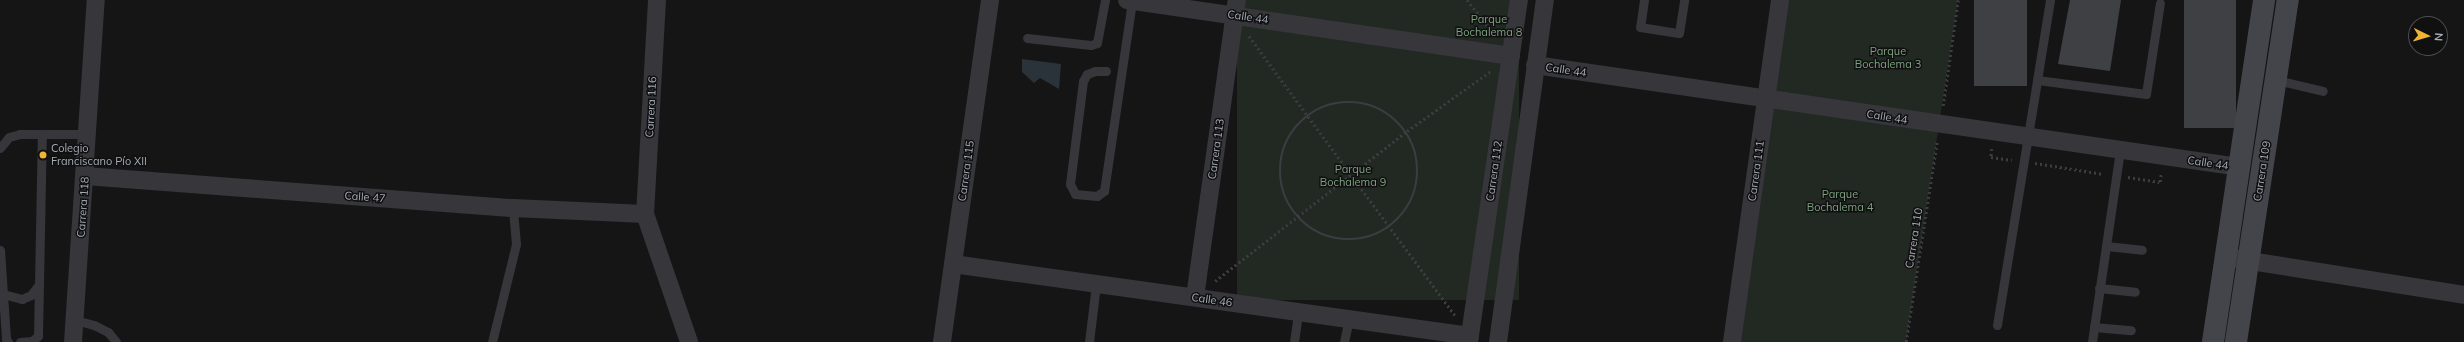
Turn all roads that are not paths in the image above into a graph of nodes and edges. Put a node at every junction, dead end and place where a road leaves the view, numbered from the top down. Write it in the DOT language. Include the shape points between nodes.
graph roads {
  1 [pos="96,0"];
  2 [pos="658,0"];
  3 [pos="990,0"];
  4 [pos="1105,0"];
  5 [pos="1129,0"];
  6 [pos="1520,0"];
  7 [pos="1545,0"];
  8 [pos="1644,0"];
  9 [pos="1684,0"];
  10 [pos="1780,0"];
  11 [pos="2050,0"];
  12 [pos="2264,0"];
  13 [pos="2288,0"];
  14 [pos="2160,3"];
  15 [pos="1236,8"];
  16 [pos="1027,38"];
  17 [pos="1511,56"];
  18 [pos="1535,65"];
  19 [pos="1106,71"];
  20 [pos="2037,80"];
  21 [pos="2276,80"];
  22 [pos="2323,91"];
  23 [pos="1767,99"];
  24 [pos="42,134"];
  25 [pos="88,134"];
  26 [pos="2028,138"];
  27 [pos="0,148"];
  28 [pos="2120,150"];
  29 [pos="2239,167"];
  30 [pos="85,176"];
  31 [pos="513,208"];
  32 [pos="645,214"];
  33 [pos="2106,246"];
  34 [pos="0,250"];
  35 [pos="2142,250"];
  36 [pos="2225,256"];
  37 [pos="2248,260"];
  38 [pos="953,264"];
  39 [pos="1096,284"];
  40 [pos="37,287"];
  41 [pos="2099,288"];
  42 [pos="2135,292"];
  43 [pos="3,294"];
  44 [pos="2464,295"];
  45 [pos="1195,298"];
  46 [pos="1298,312"];
  47 [pos="1349,319"];
  48 [pos="75,320"];
  49 [pos="1997,324"];
  50 [pos="2094,327"];
  51 [pos="2131,330"];
  52 [pos="1470,339"];
  53 [pos="1502,341"];
  54 [pos="8,342"];
  55 [pos="20,342"];
  56 [pos="74,342"];
  57 [pos="116,342"];
  58 [pos="492,342"];
  59 [pos="689,342"];
  60 [pos="942,342"];
  61 [pos="1089,342"];
  62 [pos="1294,342"];
  63 [pos="1344,342"];
  64 [pos="1732,342"];
  65 [pos="2092,342"];
  66 [pos="2213,342"];
  67 [pos="2236,342"];
  1 -- 25 [label="street, Carrera 118"];
  2 -- 32 [label="street, Carrera 116"];
  3 -- 38 [label="street, Carrera 115"];
  4 -- 16 [label="lane" via="1097,43 1091,45"];
  5 -- 15 [label="street, Calle 44"];
  5 -- 19 [label="lane" via="1104,191 1097,196 1075,194 1070,184 1083,81 1087,74"];
  6 -- 17 [label="street, Carrera 112"];
  7 -- 18 [label="street"];
  8 -- 9 [label="lane" via="1640,27 1679,33"];
  10 -- 23 [label="street, Carrera 111"];
  11 -- 20 [label="lane"];
  12 -- 29 [label="main road"];
  13 -- 21 [label="main road, Carrera 109"];
  14 -- 20 [label="lane" via="2146,94"];
  15 -- 17 [label="street, Calle 44"];
  15 -- 45 [label="street, Carrera 113"];
  17 -- 52 [label="street, Carrera 112"];
  18 -- 23 [label="street, Calle 44"];
  18 -- 53 [label="street"];
  20 -- 26 [label="lane"];
  21 -- 22 [label="lane"];
  21 -- 37 [label="main road, Carrera 109"];
  23 -- 26 [label="street, Calle 44"];
  23 -- 64 [label="street, Carrera 111"];
  24 -- 25 [label="lane"];
  24 -- 27 [label="lane" via="9,137"];
  24 -- 40 [label="lane"];
  25 -- 30 [label="street, Carrera 118"];
  26 -- 28 [label="street, Calle 44"];
  26 -- 49 [label="lane"];
  28 -- 29 [label="street, Calle 44"];
  28 -- 33 [label="lane"];
  29 -- 36 [label="main road"];
  30 -- 31 [label="street, Calle 47"];
  30 -- 48 [label="street, Carrera 118"];
  31 -- 32 [label="street, Calle 47"];
  31 -- 58 [label="lane" via="516,244"];
  32 -- 59 [label="street"];
  33 -- 35 [label="lane"];
  33 -- 41 [label="lane"];
  34 -- 43 [label="lane"];
  36 -- 37 [label="street"];
  36 -- 66 [label="main road"];
  37 -- 44 [label="street"];
  37 -- 67 [label="main road, Carrera 109"];
  38 -- 39 [label="street, Calle 46"];
  38 -- 60 [label="street, Carrera 115"];
  39 -- 45 [label="street, Calle 46"];
  39 -- 61 [label="lane"];
  40 -- 43 [label="lane" via="31,295 22,299"];
  40 -- 55 [label="lane" via="38,336 32,341"];
  41 -- 42 [label="lane"];
  41 -- 50 [label="lane"];
  43 -- 54 [label="lane"];
  45 -- 46 [label="street, Calle 46"];
  46 -- 47 [label="street, Calle 46"];
  46 -- 62 [label="lane"];
  47 -- 52 [label="street, Calle 46"];
  47 -- 63 [label="lane"];
  48 -- 56 [label="street, Carrera 118"];
  48 -- 57 [label="lane" via="108,332"];
  50 -- 51 [label="lane"];
  50 -- 65 [label="lane"];
}
